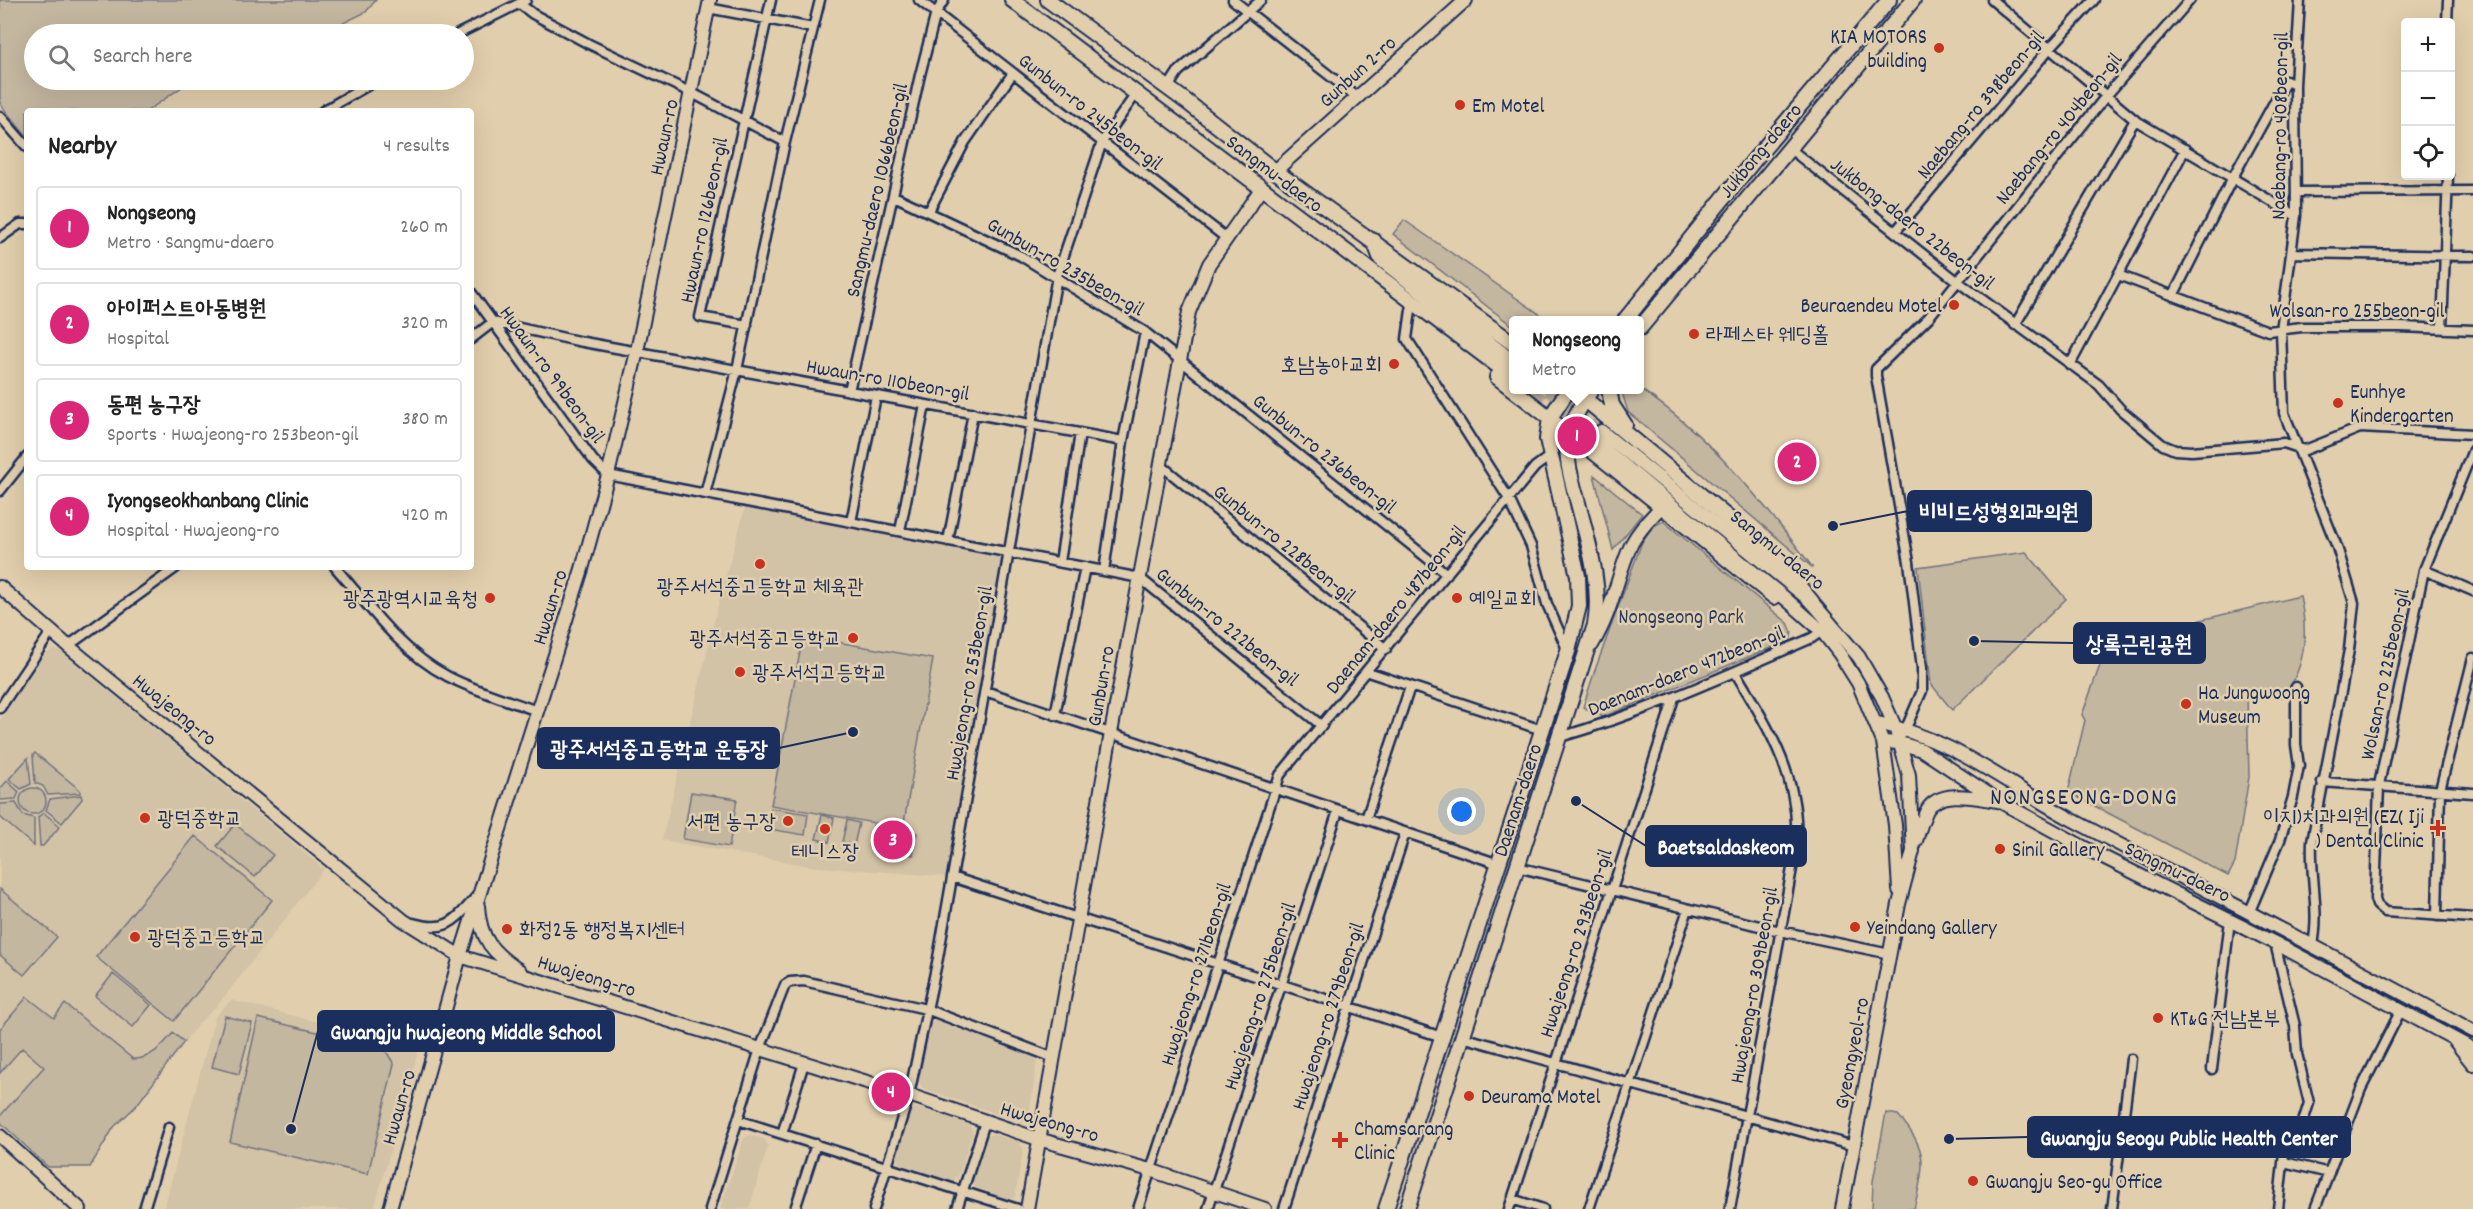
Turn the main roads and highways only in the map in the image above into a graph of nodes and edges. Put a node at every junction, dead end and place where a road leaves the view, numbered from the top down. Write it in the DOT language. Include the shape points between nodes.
graph roads {
  1 [pos="1012,0"];
  2 [pos="1048,0"];
  3 [pos="1888,0"];
  4 [pos="1913,0"];
  5 [pos="1374,241"];
  6 [pos="1370,268"];
  7 [pos="1628,316"];
  8 [pos="1644,323"];
  9 [pos="1509,340"];
  10 [pos="1509,359"];
  11 [pos="1509,374"];
  12 [pos="1509,386"];
  13 [pos="1519,394"];
  14 [pos="1565,394"];
  15 [pos="1583,394"];
  16 [pos="1584,394"];
  17 [pos="1611,394"];
  18 [pos="1550,418"];
  19 [pos="1637,442"];
  20 [pos="1812,602"];
  21 [pos="1386,1209"];
  22 [pos="1407,1209"];
  1 -- 6 [label="main road, Sangmu-daero"];
  2 -- 5 [label="main road, Sangmu-daero"];
  3 -- 7 [label="main road, Jukbong-daero"];
  4 -- 8 [label="main road, Jukbong-daero"];
  5 -- 9 [label="main road"];
  5 -- 10 [label="main road, Sangmu-daero" via="1381,259"];
  6 -- 11 [label="main road, Sangmu-daero"];
  6 -- 12 [label="main road" via="1376,281"];
  13 -- 18 [label="main road"];
  14 -- 18 [label="main road"];
  15 -- 22 [label="main road, Daenam-daero" via="1569,435 1569,470 1594,571 1598,608"];
  16 -- 19 [label="main road"];
  17 -- 19 [label="main road" via="1612,405"];
  18 -- 21 [label="main road, Daenam-daero" via="1547,439 1578,576 1579,606 1568,651"];
  19 -- 20 [label="main road" via="1774,556"];
}
